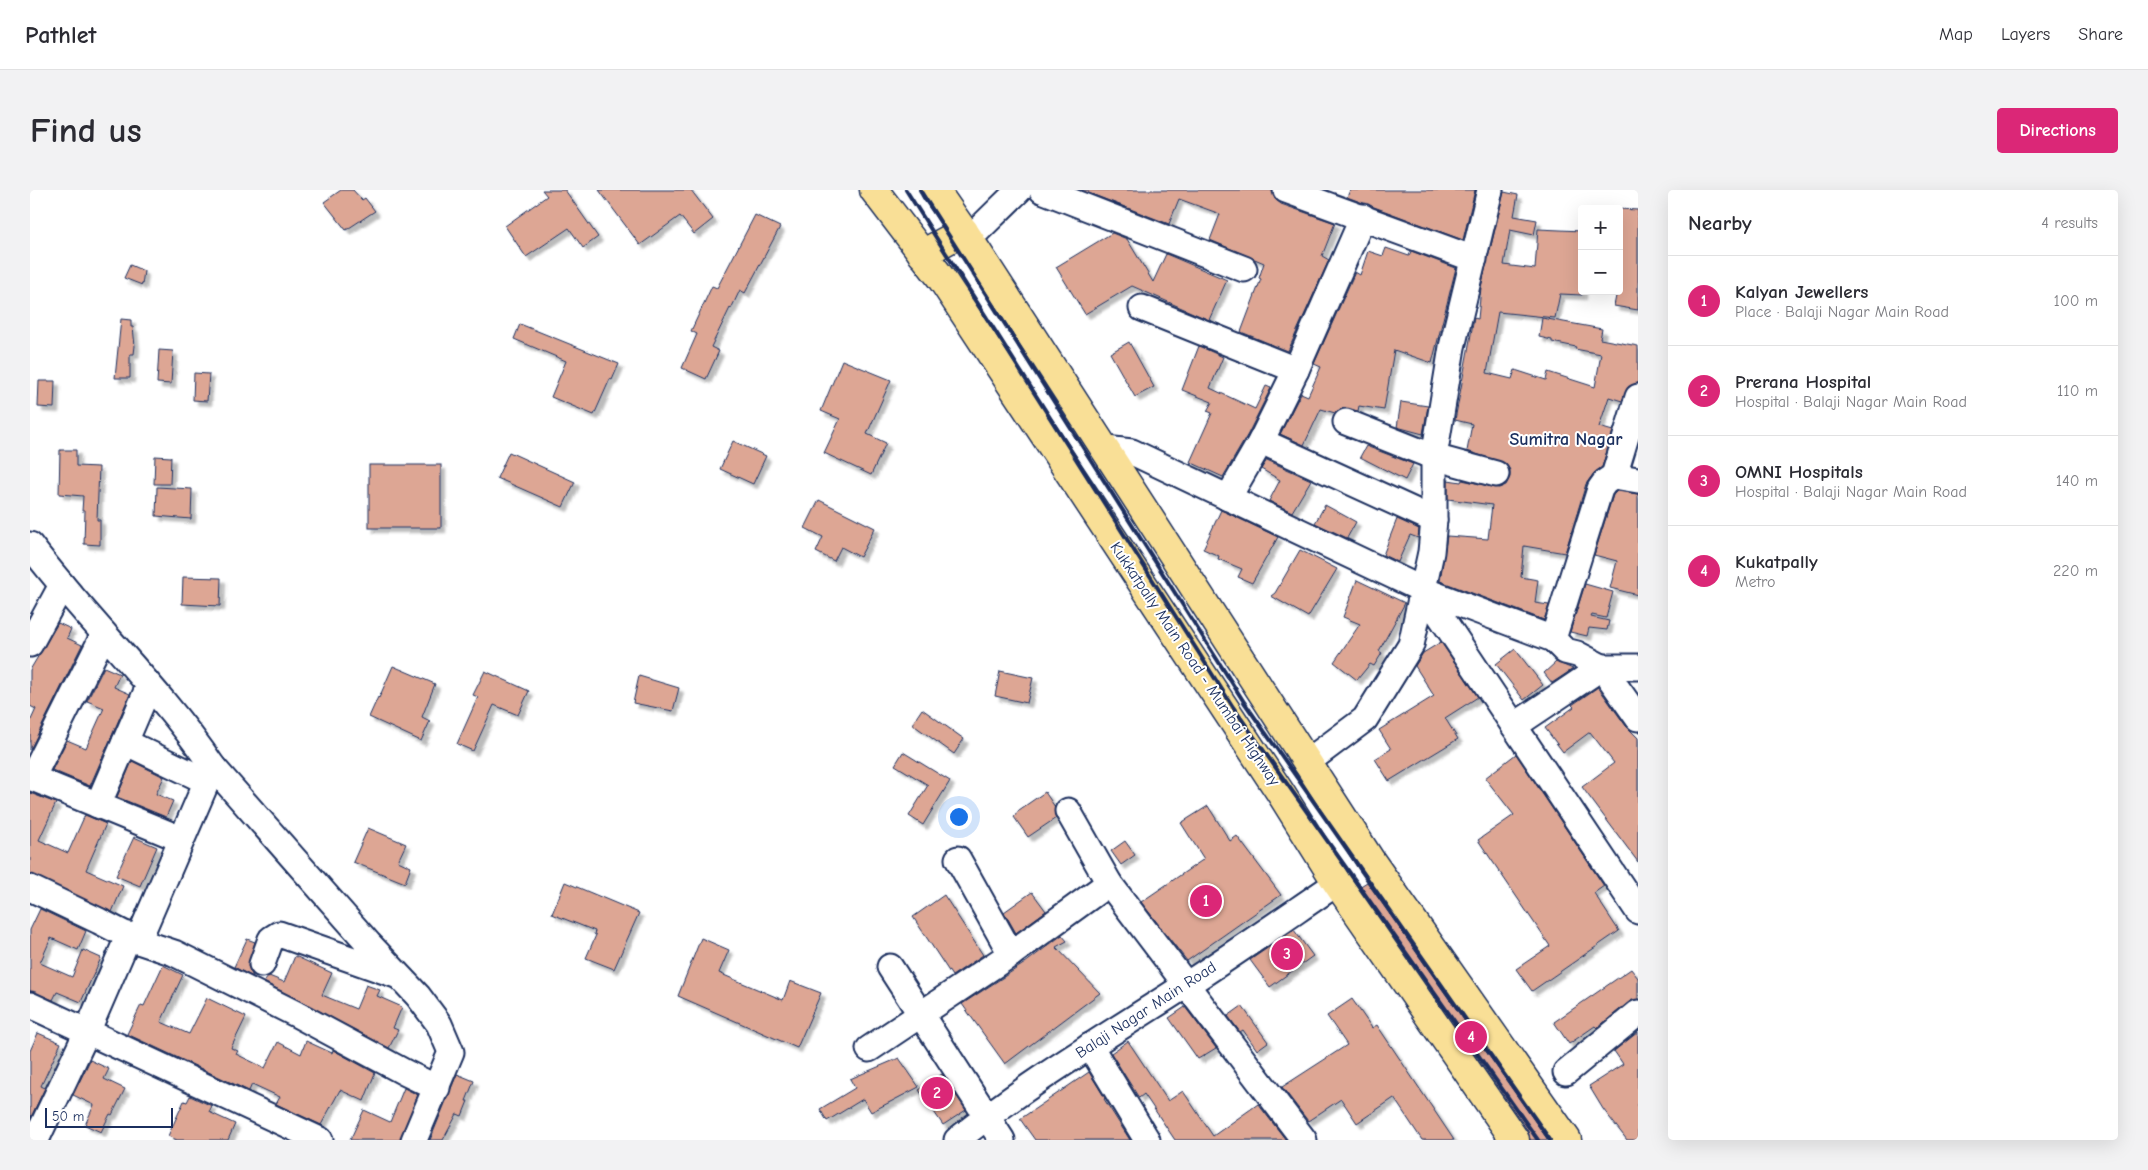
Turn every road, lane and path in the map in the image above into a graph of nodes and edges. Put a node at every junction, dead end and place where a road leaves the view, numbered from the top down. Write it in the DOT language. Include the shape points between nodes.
graph roads {
  1 [pos="874,190"];
  2 [pos="935,190"];
  3 [pos="1019,190"];
  4 [pos="1042,190"];
  5 [pos="1286,190"];
  6 [pos="1490,190"];
  7 [pos="1363,217"];
  8 [pos="966,235"];
  9 [pos="922,254"];
  10 [pos="1474,259"];
  11 [pos="1244,269"];
  12 [pos="1142,308"];
  13 [pos="1296,370"];
  14 [pos="1638,397"];
  15 [pos="1346,422"];
  16 [pos="1261,441"];
  17 [pos="1105,449"];
  18 [pos="1434,457"];
  19 [pos="1496,474"];
  20 [pos="1626,478"];
  21 [pos="1228,498"];
  22 [pos="1434,520"];
  23 [pos="35,555"];
  24 [pos="62,584"];
  25 [pos="1423,590"];
  26 [pos="33,632"];
  27 [pos="104,634"];
  28 [pos="1553,639"];
  29 [pos="1602,667"];
  30 [pos="1638,667"];
  31 [pos="149,686"];
  32 [pos="1638,718"];
  33 [pos="1514,726"];
  34 [pos="125,742"];
  35 [pos="1306,763"];
  36 [pos="210,774"];
  37 [pos="31,777"];
  38 [pos="98,805"];
  39 [pos="1068,811"];
  40 [pos="181,839"];
  41 [pos="958,859"];
  42 [pos="1109,883"];
  43 [pos="1337,883"];
  44 [pos="30,888"];
  45 [pos="1638,911"];
  46 [pos="133,938"];
  47 [pos="1011,954"];
  48 [pos="262,964"];
  49 [pos="890,967"];
  50 [pos="399,976"];
  51 [pos="1187,984"];
  52 [pos="30,1005"];
  53 [pos="1638,1013"];
  54 [pos="921,1014"];
  55 [pos="87,1032"];
  56 [pos="1090,1046"];
  57 [pos="869,1049"];
  58 [pos="1566,1072"];
  59 [pos="437,1088"];
  60 [pos="988,1116"];
  61 [pos="278,1131"];
  62 [pos="36,1140"];
  63 [pos="320,1140"];
  64 [pos="414,1140"];
  65 [pos="958,1140"];
  66 [pos="1002,1140"];
  67 [pos="1148,1140"];
  68 [pos="1304,1140"];
  69 [pos="1515,1140"];
  70 [pos="1567,1140"];
  1 -- 9 [label="highway, Kukkatpally Main Road - Mumbai Highway"];
  2 -- 8 [label="highway"];
  3 -- 8 [label="street"];
  4 -- 11 [label="street"];
  5 -- 7 [label="street"];
  6 -- 10 [label="street"];
  7 -- 10 [label="street"];
  7 -- 13 [label="street"];
  8 -- 9 [label="highway"];
  8 -- 17 [label="highway"];
  9 -- 43 [label="highway, Kukkatpally Main Road - Mumbai Highway" via="941,278 1275,784"];
  10 -- 18 [label="street" via="1452,348"];
  12 -- 13 [label="street"];
  13 -- 16 [label="street"];
  14 -- 20 [label="street"];
  15 -- 18 [label="street"];
  16 -- 21 [label="street"];
  16 -- 22 [label="street"];
  17 -- 21 [label="street" via="1132,452"];
  17 -- 35 [label="highway"];
  18 -- 19 [label="street"];
  18 -- 22 [label="street"];
  20 -- 28 [label="street" via="1605,482 1600,489"];
  21 -- 25 [label="street"];
  22 -- 25 [label="street"];
  23 -- 24 [label="street"];
  24 -- 26 [label="street"];
  24 -- 27 [label="street"];
  25 -- 28 [label="street"];
  25 -- 33 [label="street"];
  25 -- 35 [label="street" via="1411,646 1365,718"];
  27 -- 31 [label="street"];
  27 -- 37 [label="street"];
  28 -- 29 [label="street" via="1565,651"];
  29 -- 30 [label="street"];
  29 -- 32 [label="street"];
  29 -- 33 [label="street"];
  31 -- 34 [label="street"];
  31 -- 36 [label="street" via="194,739"];
  33 -- 45 [label="street"];
  34 -- 36 [label="street"];
  34 -- 38 [label="street"];
  35 -- 70 [label="highway"];
  36 -- 40 [label="street"];
  36 -- 50 [label="street"];
  37 -- 38 [label="street"];
  38 -- 40 [label="street"];
  39 -- 42 [label="street"];
  40 -- 46 [label="street"];
  41 -- 47 [label="street"];
  42 -- 47 [label="street"];
  42 -- 51 [label="street"];
  43 -- 51 [label="street, Balaji Nagar Main Road"];
  43 -- 69 [label="highway, Kukkatpally Main Road - Mumbai Highway"];
  44 -- 46 [label="street"];
  46 -- 55 [label="street"];
  46 -- 59 [label="street" via="174,953"];
  47 -- 54 [label="street"];
  48 -- 50 [label="street" via="271,939 279,934"];
  49 -- 54 [label="street"];
  50 -- 59 [label="street" via="439,1024 451,1052"];
  51 -- 56 [label="street, Balaji Nagar Main Road"];
  51 -- 68 [label="street"];
  52 -- 55 [label="street"];
  53 -- 58 [label="street"];
  54 -- 57 [label="street"];
  54 -- 60 [label="street"];
  55 -- 61 [label="street"];
  55 -- 62 [label="street"];
  56 -- 60 [label="street, Balaji Nagar Main Road"];
  56 -- 67 [label="street"];
  59 -- 64 [label="street"];
  60 -- 65 [label="street, Balaji Nagar Main Road"];
  60 -- 66 [label="street"];
  61 -- 63 [label="street"];
}
